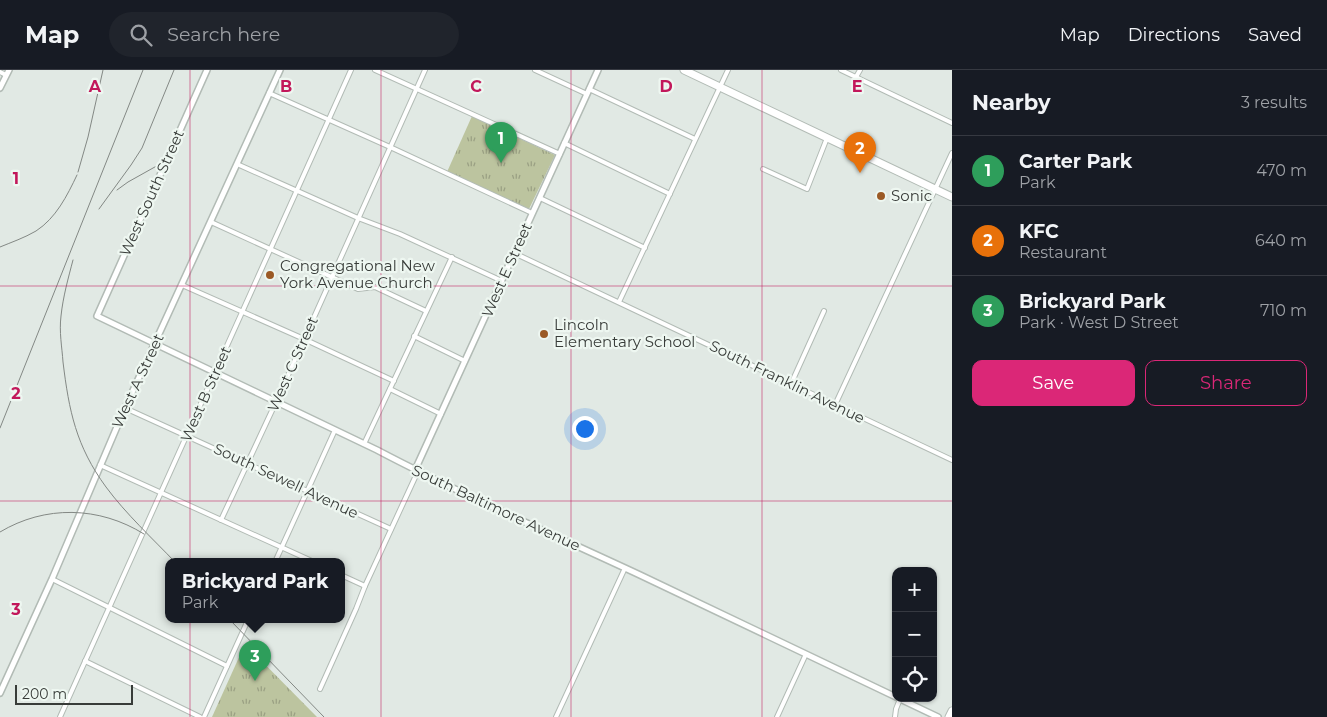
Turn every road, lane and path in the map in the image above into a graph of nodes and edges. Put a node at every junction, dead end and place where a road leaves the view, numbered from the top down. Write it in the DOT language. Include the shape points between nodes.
graph roads {
  1 [pos="207,70"];
  2 [pos="280,70"];
  3 [pos="351,70"];
  4 [pos="375,70"];
  5 [pos="425,70"];
  6 [pos="535,70"];
  7 [pos="598,70"];
  8 [pos="684,70"];
  9 [pos="728,70"];
  10 [pos="841,70"];
  11 [pos="860,70"];
  12 [pos="0,72"];
  13 [pos="8,72"];
  14 [pos="856,78"];
  15 [pos="720,87"];
  16 [pos="0,88"];
  17 [pos="416,88"];
  18 [pos="588,92"];
  19 [pos="269,93"];
  20 [pos="329,120"];
  21 [pos="952,122"];
  22 [pos="827,138"];
  23 [pos="696,139"];
  24 [pos="564,143"];
  25 [pos="390,147"];
  26 [pos="560,154"];
  27 [pos="952,154"];
  28 [pos="237,164"];
  29 [pos="763,169"];
  30 [pos="935,188"];
  31 [pos="298,190"];
  32 [pos="670,194"];
  33 [pos="952,197"];
  34 [pos="540,198"];
  35 [pos="532,213"];
  36 [pos="358,218"];
  37 [pos="210,222"];
  38 [pos="645,248"];
  39 [pos="271,250"];
  40 [pos="514,253"];
  41 [pos="452,257"];
  42 [pos="331,278"];
  43 [pos="502,280"];
  44 [pos="182,285"];
  45 [pos="619,302"];
  46 [pos="426,311"];
  47 [pos="824,311"];
  48 [pos="243,312"];
  49 [pos="97,316"];
  50 [pos="414,336"];
  51 [pos="304,339"];
  52 [pos="154,343"];
  53 [pos="465,361"];
  54 [pos="215,372"];
  55 [pos="394,381"];
  56 [pos="791,384"];
  57 [pos="390,389"];
  58 [pos="276,402"];
  59 [pos="835,405"];
  60 [pos="125,408"];
  61 [pos="441,414"];
  62 [pos="335,430"];
  63 [pos="187,435"];
  64 [pos="364,444"];
  65 [pos="952,460"];
  66 [pos="247,463"];
  67 [pos="100,466"];
  68 [pos="416,470"];
  69 [pos="307,490"];
  70 [pos="161,492"];
  71 [pos="221,520"];
  72 [pos="391,529"];
  73 [pos="282,548"];
  74 [pos="277,558"];
  75 [pos="305,558"];
  76 [pos="625,568"];
  77 [pos="345,576"];
  78 [pos="52,579"];
  79 [pos="365,586"];
  80 [pos="109,608"];
  81 [pos="247,623"];
  82 [pos="806,654"];
  83 [pos="85,661"];
  84 [pos="227,666"];
  85 [pos="320,689"];
  86 [pos="0,693"];
  87 [pos="892,695"];
  88 [pos="897,702"];
  89 [pos="906,702"];
  90 [pos="952,711"];
  91 [pos="60,716"];
  92 [pos="66,717"];
  93 [pos="200,717"];
  94 [pos="204,717"];
  95 [pos="556,717"];
  96 [pos="777,717"];
  97 [pos="895,717"];
  98 [pos="938,717"];
  99 [pos="949,717"];
  1 -- 49 [label="street, West South Street"];
  2 -- 19 [label="street, West A Street"];
  3 -- 20 [label="street, West B Street"];
  4 -- 17 [label="street"];
  5 -- 17 [label="street, West C Street"];
  6 -- 18 [label="street"];
  7 -- 18 [label="street, West E Street"];
  8 -- 15 [label="highway"];
  9 -- 15 [label="street"];
  10 -- 14 [label="street"];
  11 -- 14 [label="street"];
  12 -- 13 [label="street"];
  13 -- 16 [label="street"];
  14 -- 21 [label="street"];
  15 -- 22 [label="highway"];
  15 -- 23 [label="street"];
  17 -- 25 [label="street, West C Street"];
  17 -- 26 [label="street"];
  18 -- 23 [label="street"];
  18 -- 24 [label="street, West E Street"];
  19 -- 20 [label="street"];
  19 -- 28 [label="street, West A Street"];
  20 -- 25 [label="street"];
  20 -- 31 [label="street, West B Street"];
  22 -- 29 [label="street" via="807,190"];
  22 -- 30 [label="highway"];
  23 -- 32 [label="street"];
  24 -- 26 [label="street, West E Street"];
  24 -- 32 [label="street"];
  25 -- 35 [label="street"];
  25 -- 36 [label="street, West C Street"];
  26 -- 34 [label="street, West E Street"];
  27 -- 30 [label="street"];
  28 -- 31 [label="street"];
  28 -- 37 [label="street, West A Street"];
  30 -- 33 [label="highway"];
  30 -- 59 [label="street"];
  31 -- 36 [label="street"];
  31 -- 39 [label="street, West B Street"];
  32 -- 38 [label="street"];
  34 -- 35 [label="street, West E Street"];
  34 -- 38 [label="street"];
  35 -- 40 [label="street, West E Street"];
  36 -- 41 [label="street"];
  36 -- 42 [label="street, West C Street"];
  37 -- 39 [label="street"];
  37 -- 44 [label="street, West A Street"];
  38 -- 45 [label="street"];
  39 -- 42 [label="street"];
  39 -- 48 [label="street, West B Street"];
  40 -- 43 [label="street, West E Street"];
  40 -- 45 [label="street, South Franklin Avenue"];
  41 -- 43 [label="street"];
  41 -- 46 [label="street"];
  42 -- 46 [label="street" via="358,289 375,287"];
  42 -- 51 [label="street, West C Street"];
  43 -- 53 [label="street, West E Street"];
  44 -- 48 [label="street"];
  44 -- 52 [label="street, West A Street"];
  45 -- 56 [label="street, South Franklin Avenue"];
  46 -- 50 [label="street"];
  47 -- 56 [label="street"];
  48 -- 51 [label="street"];
  48 -- 54 [label="street, West B Street"];
  49 -- 52 [label="street, South Baltimore Avenue"];
  50 -- 53 [label="street"];
  50 -- 55 [label="street"];
  51 -- 55 [label="street"];
  51 -- 58 [label="street, West C Street"];
  52 -- 54 [label="street, South Baltimore Avenue"];
  52 -- 60 [label="street, West A Street"];
  53 -- 61 [label="street, West E Street"];
  54 -- 58 [label="street, South Baltimore Avenue"];
  54 -- 63 [label="street, West B Street"];
  55 -- 57 [label="street"];
  56 -- 59 [label="street, South Franklin Avenue"];
  57 -- 61 [label="street"];
  57 -- 64 [label="street"];
  58 -- 62 [label="street, South Baltimore Avenue"];
  58 -- 66 [label="street, West C Street"];
  59 -- 65 [label="street, South Franklin Avenue"];
  60 -- 63 [label="street, South Sewell Avenue"];
  60 -- 67 [label="street, West A Street"];
  61 -- 68 [label="street, West E Street"];
  62 -- 64 [label="street, South Baltimore Avenue"];
  62 -- 69 [label="street"];
  63 -- 66 [label="street, South Sewell Avenue"];
  63 -- 70 [label="street, West B Street"];
  64 -- 68 [label="street, South Baltimore Avenue"];
  66 -- 69 [label="street, South Sewell Avenue"];
  66 -- 71 [label="street, West C Street"];
  67 -- 70 [label="street"];
  67 -- 78 [label="street, West A Street"];
  68 -- 72 [label="street, West E Street"];
  68 -- 76 [label="street, South Baltimore Avenue"];
  69 -- 72 [label="street, South Sewell Avenue"];
  69 -- 73 [label="street"];
  70 -- 71 [label="street"];
  70 -- 80 [label="street, West B Street"];
  71 -- 73 [label="street"];
  72 -- 79 [label="street, West E Street"];
  73 -- 74 [label="street"];
  73 -- 75 [label="street"];
  76 -- 82 [label="street, South Baltimore Avenue"];
  76 -- 95 [label="street"];
  77 -- 79 [label="street"];
  78 -- 80 [label="street"];
  78 -- 86 [label="street, West A Street"];
  79 -- 85 [label="street, West E Street"];
  80 -- 83 [label="street, West B Street"];
  80 -- 84 [label="street"];
  81 -- 84 [label="street"];
  82 -- 87 [label="street, South Baltimore Avenue"];
  82 -- 96 [label="street"];
  83 -- 91 [label="street, West B Street"];
  83 -- 93 [label="street"];
  84 -- 94 [label="street"];
  88 -- 97 [label="street"];
  89 -- 98 [label="street, South Baltimore Avenue"];
  90 -- 99 [label="highway"];
  91 -- 92 [label="street"];
}
